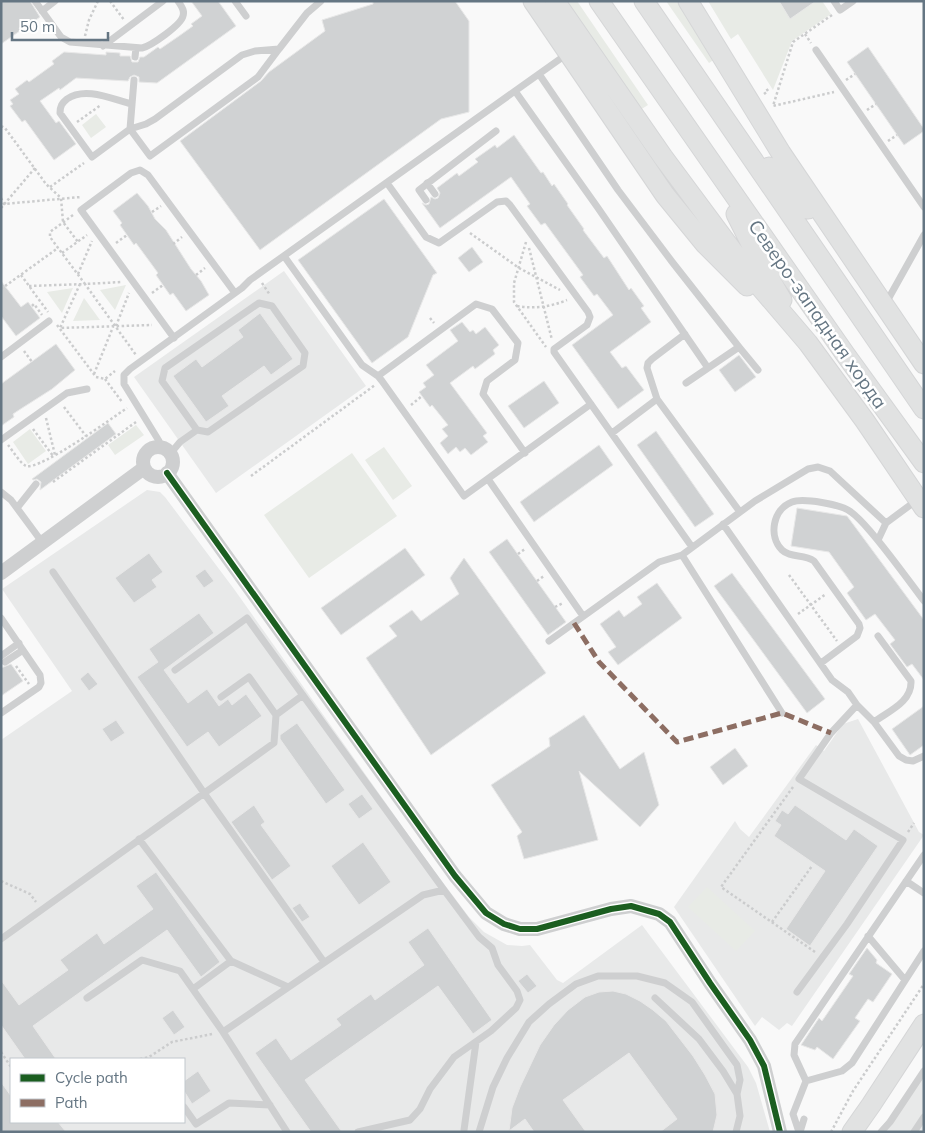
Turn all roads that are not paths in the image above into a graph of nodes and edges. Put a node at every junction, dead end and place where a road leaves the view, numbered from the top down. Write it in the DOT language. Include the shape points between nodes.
graph roads {
  1 [pos="35,1"];
  2 [pos="55,1"];
  3 [pos="164,1"];
  4 [pos="178,1"];
  5 [pos="236,1"];
  6 [pos="322,1"];
  7 [pos="532,1"];
  8 [pos="555,1"];
  9 [pos="599,1"];
  10 [pos="644,1"];
  11 [pos="688,1"];
  12 [pos="834,1"];
  13 [pos="853,1"];
  14 [pos="42,11"];
  15 [pos="246,16"];
  16 [pos="103,46"];
  17 [pos="136,48"];
  18 [pos="279,49"];
  19 [pos="816,50"];
  20 [pos="568,54"];
  21 [pos="135,57"];
  22 [pos="539,74"];
  23 [pos="134,80"];
  24 [pos="515,91"];
  25 [pos="132,104"];
  26 [pos="726,121"];
  27 [pos="130,129"];
  28 [pos="496,131"];
  29 [pos="713,165"];
  30 [pos="387,183"];
  31 [pos="428,183"];
  32 [pos="435,194"];
  33 [pos="426,200"];
  34 [pos="924,207"];
  35 [pos="924,236"];
  36 [pos="850,254"];
  37 [pos="284,256"];
  38 [pos="235,293"];
  39 [pos="884,306"];
  40 [pos="49,321"];
  41 [pos="685,334"];
  42 [pos="174,338"];
  43 [pos="808,343"];
  44 [pos="739,347"];
  45 [pos="1,356"];
  46 [pos="924,364"];
  47 [pos="708,368"];
  48 [pos="758,370"];
  49 [pos="380,378"];
  50 [pos="686,383"];
  51 [pos="87,389"];
  52 [pos="657,400"];
  53 [pos="591,404"];
  54 [pos="924,409"];
  55 [pos="197,430"];
  56 [pos="612,433"];
  57 [pos="2,440"];
  58 [pos="164,451"];
  59 [pos="524,452"];
  60 [pos="924,463"];
  61 [pos="144,468"];
  62 [pos="167,473"];
  63 [pos="488,479"];
  64 [pos="36,484"];
  65 [pos="1,492"];
  66 [pos="921,504"];
  67 [pos="17,508"];
  68 [pos="740,512"];
  69 [pos="723,524"];
  70 [pos="886,524"];
  71 [pos="878,540"];
  72 [pos="42,542"];
  73 [pos="692,547"];
  74 [pos="682,555"];
  75 [pos="54,572"];
  76 [pos="1,573"];
  77 [pos="924,601"];
  78 [pos="583,616"];
  79 [pos="2,622"];
  80 [pos="878,636"];
  81 [pos="549,641"];
  82 [pos="21,647"];
  83 [pos="6,659"];
  84 [pos="821,663"];
  85 [pos="176,670"];
  86 [pos="303,695"];
  87 [pos="221,697"];
  88 [pos="857,705"];
  89 [pos="1,713"];
  90 [pos="782,713"];
  91 [pos="276,715"];
  92 [pos="874,722"];
  93 [pos="924,756"];
  94 [pos="204,793"];
  95 [pos="139,839"];
  96 [pos="924,855"];
  97 [pos="906,881"];
  98 [pos="444,890"];
  99 [pos="924,893"];
  100 [pos="868,936"];
  101 [pos="1,939"];
  102 [pos="924,951"];
  103 [pos="231,961"];
  104 [pos="324,962"];
  105 [pos="905,980"];
  106 [pos="288,987"];
  107 [pos="193,989"];
  108 [pos="797,992"];
  109 [pos="87,998"];
  110 [pos="655,998"];
  111 [pos="924,1024"];
  112 [pos="223,1032"];
  113 [pos="476,1042"];
  114 [pos="924,1071"];
  115 [pos="806,1081"];
  116 [pos="737,1094"];
  117 [pos="270,1105"];
  118 [pos="185,1108"];
  119 [pos="924,1116"];
  120 [pos="804,1119"];
  121 [pos="464,1131"];
  122 [pos="288,1132"];
  123 [pos="358,1132"];
  124 [pos="479,1132"];
  125 [pos="736,1132"];
  126 [pos="780,1132"];
  127 [pos="799,1132"];
  128 [pos="852,1132"];
  129 [pos="881,1132"];
  130 [pos="914,1132"];
  1 -- 14 [label="lane"];
  2 -- 14 [label="lane"];
  3 -- 16 [label="lane"];
  4 -- 17 [label="lane" via="184,13 179,23 146,47"];
  5 -- 15 [label="lane"];
  6 -- 18 [label="lane"];
  7 -- 20 [label="main road"];
  8 -- 43 [label="main road" via="755,282"];
  9 -- 29 [label="main road"];
  10 -- 26 [label="main road"];
  11 -- 36 [label="main road" via="781,154"];
  12 -- 13 [label="lane" via="840,10"];
  14 -- 16 [label="lane" via="61,37 70,42"];
  16 -- 17 [label="lane"];
  17 -- 21 [label="lane"];
  18 -- 27 [label="lane" via="242,55 155,119"];
  18 -- 27 [label="lane" via="258,77 150,156"];
  19 -- 34 [label="lane"];
  20 -- 22 [label="lane"];
  20 -- 43 [label="main road" via="665,195 705,244"];
  22 -- 24 [label="lane"];
  22 -- 44 [label="lane" via="618,190"];
  23 -- 25 [label="lane"];
  24 -- 30 [label="lane"];
  24 -- 41 [label="lane"];
  25 -- 27 [label="lane"];
  25 -- 27 [label="lane" via="83,93 63,102 60,113 92,157"];
  26 -- 36 [label="main road"];
  26 -- 54 [label="main road, Северо-западная хорда"];
  28 -- 31 [label="lane"];
  29 -- 43 [label="main road" via="761,264"];
  29 -- 60 [label="main road, Северо-западная хорда"];
  30 -- 37 [label="lane"];
  30 -- 53 [label="lane" via="426,238 439,243 497,202 506,201 510,205 588,312 590,321 587,325 554,350"];
  31 -- 32 [label="lane"];
  31 -- 33 [label="lane" via="418,190"];
  35 -- 39 [label="lane"];
  36 -- 39 [label="main road"];
  37 -- 38 [label="lane"];
  37 -- 49 [label="lane" via="362,365"];
  38 -- 42 [label="lane"];
  38 -- 42 [label="lane" via="145,172 136,170 130,173 92,201 81,210"];
  39 -- 46 [label="main road"];
  40 -- 45 [label="lane"];
  41 -- 47 [label="lane"];
  41 -- 52 [label="lane" via="648,363"];
  42 -- 58 [label="lane" via="124,376 124,384"];
  43 -- 66 [label="main road"];
  44 -- 47 [label="lane"];
  44 -- 48 [label="lane"];
  47 -- 50 [label="lane"];
  49 -- 59 [label="lane" via="476,304 492,310 518,343 515,360 487,381 484,394"];
  49 -- 63 [label="lane" via="464,496"];
  51 -- 57 [label="lane" via="70,392"];
  52 -- 56 [label="lane"];
  52 -- 68 [label="lane"];
  53 -- 56 [label="lane"];
  53 -- 59 [label="lane"];
  55 -- 55 [label="lane" via="208,432 303,366 305,352 272,306 259,303 165,368 162,381"];
  55 -- 58 [label="lane"];
  56 -- 73 [label="lane"];
  58 -- 61 [label="street" via="152,448 145,454"];
  58 -- 62 [label="street" via="172,466"];
  59 -- 63 [label="lane"];
  61 -- 62 [label="street" via="154,476"];
  61 -- 72 [label="street"];
  62 -- 126 [label="street" via="456,876 486,913 520,929 537,929 631,906 659,914 670,922 764,1066"];
  63 -- 78 [label="lane"];
  64 -- 67 [label="lane"];
  65 -- 67 [label="lane"];
  66 -- 70 [label="lane"];
  67 -- 72 [label="lane"];
  68 -- 69 [label="lane"];
  68 -- 70 [label="lane" via="808,469 818,467 830,470"];
  69 -- 73 [label="lane"];
  69 -- 84 [label="lane"];
  70 -- 71 [label="lane"];
  71 -- 77 [label="lane"];
  71 -- 84 [label="lane" via="844,508 801,500 785,506 777,516 775,538 780,548 787,554 814,561 859,624 857,636"];
  72 -- 76 [label="street"];
  73 -- 74 [label="lane"];
  74 -- 78 [label="lane" via="660,562"];
  74 -- 90 [label="lane"];
  75 -- 94 [label="lane"];
  78 -- 81 [label="lane"];
  79 -- 82 [label="lane"];
  80 -- 92 [label="lane" via="911,681 911,688 906,699"];
  82 -- 83 [label="lane"];
  82 -- 89 [label="lane" via="40,675 41,683"];
  84 -- 88 [label="lane" via="832,680 848,692"];
  85 -- 86 [label="lane" via="247,618"];
  86 -- 91 [label="lane"];
  86 -- 98 [label="lane"];
  87 -- 91 [label="lane" via="249,677"];
  88 -- 92 [label="lane"];
  88 -- 108 [label="lane" via="831,733 799,779 903,840"];
  91 -- 94 [label="lane" via="274,743"];
  92 -- 93 [label="lane" via="899,756 913,761"];
  94 -- 95 [label="lane"];
  94 -- 104 [label="lane"];
  95 -- 101 [label="lane"];
  95 -- 103 [label="lane"];
  96 -- 97 [label="lane"];
  97 -- 99 [label="lane"];
  97 -- 100 [label="lane"];
  98 -- 104 [label="lane" via="423,894"];
  98 -- 113 [label="lane" via="479,937 492,948 498,965 520,1000 516,1008"];
  100 -- 105 [label="lane"];
  100 -- 115 [label="lane" via="795,1044 794,1055"];
  102 -- 105 [label="lane"];
  103 -- 106 [label="lane"];
  103 -- 107 [label="lane"];
  104 -- 106 [label="lane"];
  105 -- 115 [label="lane" via="852,1063 842,1071"];
  106 -- 112 [label="lane"];
  107 -- 109 [label="lane" via="180,971 142,960"];
  107 -- 112 [label="lane"];
  110 -- 116 [label="lane" via="699,1039"];
  111 -- 128 [label="main road"];
  112 -- 117 [label="lane"];
  113 -- 121 [label="lane"];
  113 -- 123 [label="lane" via="454,1057 410,1120"];
  114 -- 129 [label="lane"];
  115 -- 127 [label="lane" via="793,1114"];
  116 -- 124 [label="lane" via="740,1080 737,1065 692,1002 665,983 637,976 598,976 576,984 529,1022 492,1087"];
  116 -- 125 [label="lane" via="740,1116"];
  117 -- 118 [label="lane" via="229,1103 196,1124"];
  117 -- 122 [label="lane"];
  119 -- 130 [label="lane"];
  120 -- 127 [label="lane"];
}
